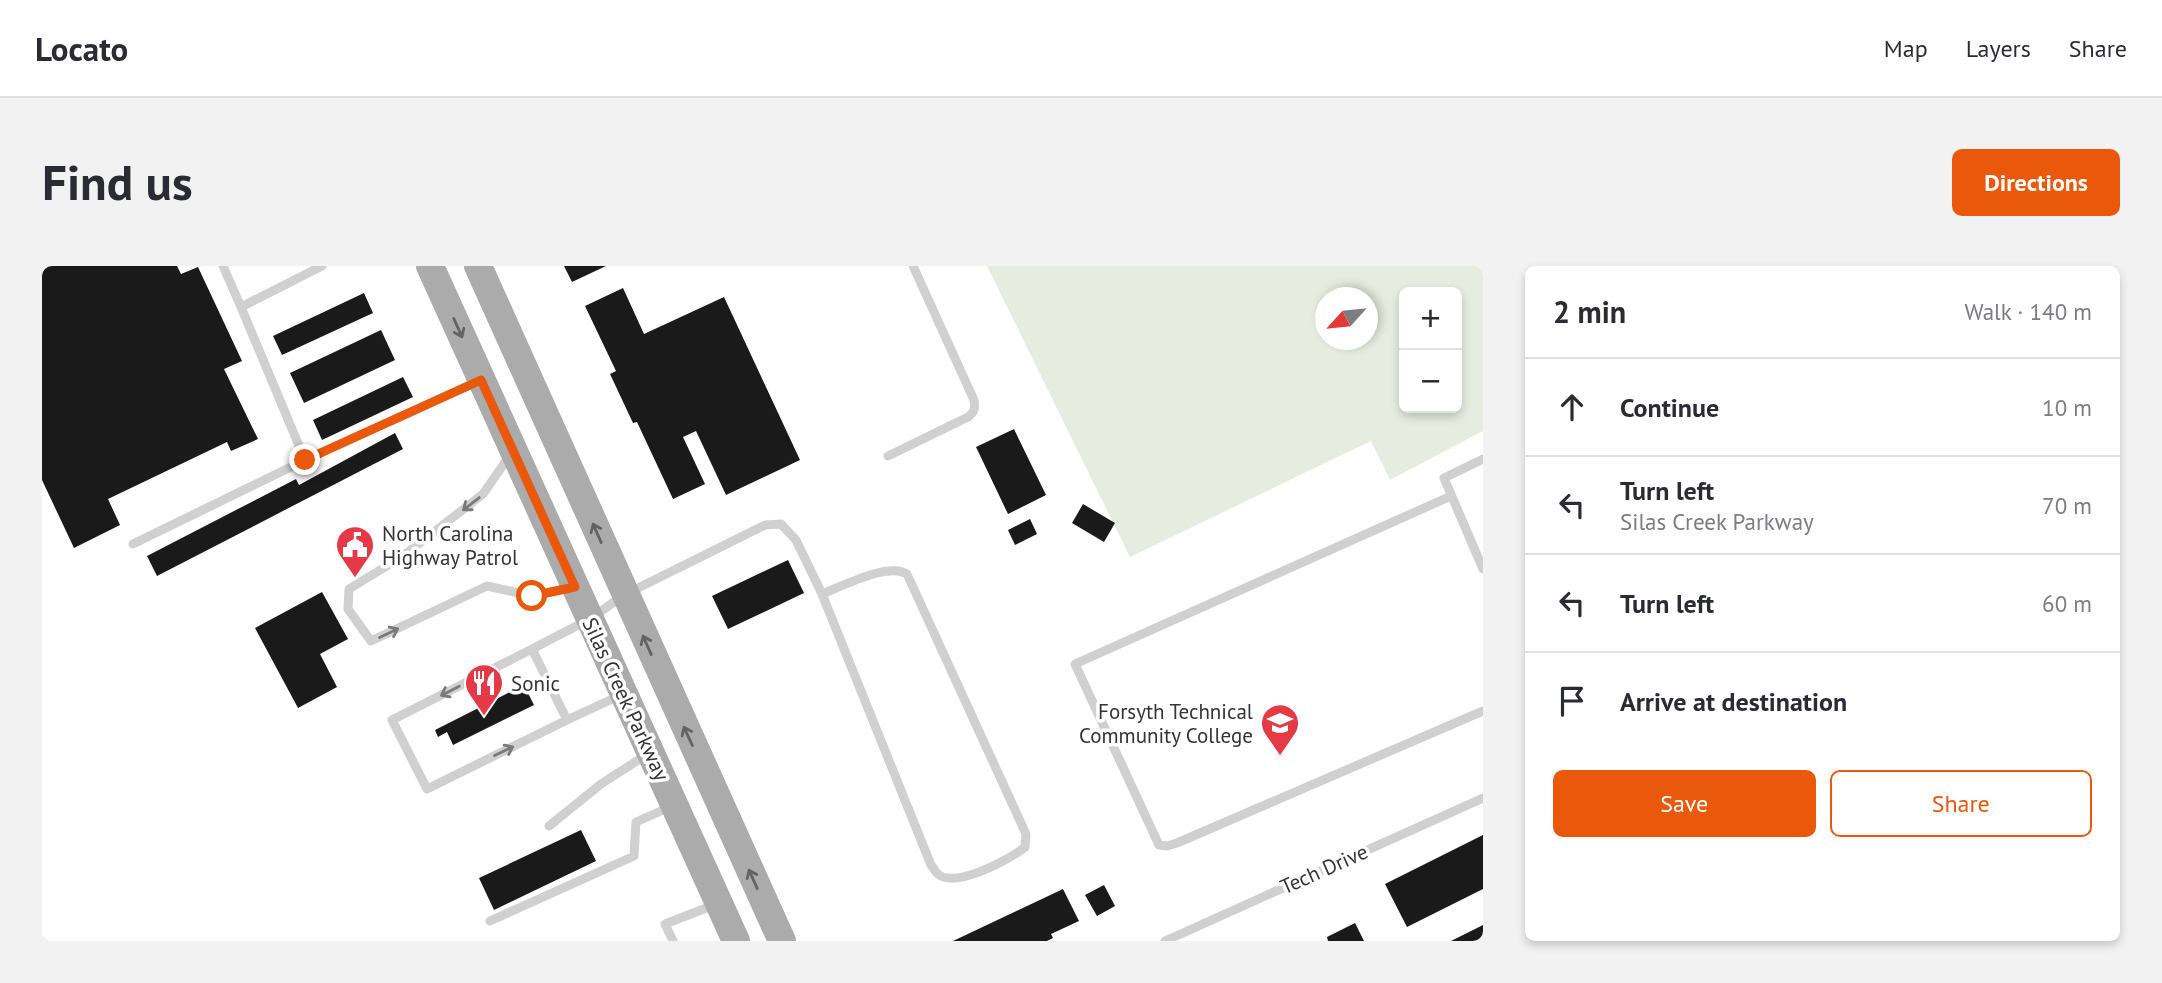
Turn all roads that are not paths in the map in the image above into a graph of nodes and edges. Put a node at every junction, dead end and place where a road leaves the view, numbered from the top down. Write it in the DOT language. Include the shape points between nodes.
graph roads {
  1 [pos="223,266"];
  2 [pos="322,266"];
  3 [pos="430,266"];
  4 [pos="478,266"];
  5 [pos="913,266"];
  6 [pos="241,307"];
  7 [pos="481,380"];
  8 [pos="513,451"];
  9 [pos="888,456"];
  10 [pos="1483,459"];
  11 [pos="305,460"];
  12 [pos="1451,496"];
  13 [pos="133,544"];
  14 [pos="1483,569"];
  15 [pos="575,587"];
  16 [pos="822,594"];
  17 [pos="624,595"];
  18 [pos="590,619"];
  19 [pos="532,649"];
  20 [pos="624,694"];
  21 [pos="1483,711"];
  22 [pos="567,720"];
  23 [pos="650,752"];
  24 [pos="1483,798"];
  25 [pos="679,816"];
  26 [pos="549,826"];
  27 [pos="719,903"];
  28 [pos="490,922"];
  29 [pos="673,941"];
  30 [pos="736,941"];
  31 [pos="757,941"];
  32 [pos="782,941"];
  33 [pos="1165,941"];
  1 -- 6 [label="lane"];
  2 -- 6 [label="lane"];
  3 -- 7 [label="main road, Silas Creek Parkway, one-way"];
  17 -- 4 [label="main road, Silas Creek Parkway, one-way"];
  5 -- 9 [label="lane" via="975,408 968,417"];
  6 -- 11 [label="lane"];
  7 -- 8 [label="main road, Silas Creek Parkway"];
  7 -- 11 [label="lane"];
  8 -- 15 [label="main road, Silas Creek Parkway"];
  8 -- 15 [label="lane, one-way" via="483,494 403,556 349,589 348,608 371,641 487,586 532,596"];
  10 -- 12 [label="lane" via="1444,478"];
  11 -- 13 [label="lane"];
  12 -- 14 [label="lane"];
  12 -- 21 [label="lane" via="1075,664 1158,845 1177,843"];
  15 -- 18 [label="main road, Silas Creek Parkway"];
  16 -- 16 [label="lane" via="937,874 959,878 1016,855 1025,847 1026,834 908,574 889,569"];
  16 -- 17 [label="lane" via="796,540 781,524 765,525"];
  17 -- 18 [label="lane"];
  32 -- 17 [label="main road, Silas Creek Parkway, one-way"];
  18 -- 19 [label="lane"];
  18 -- 20 [label="main road, Silas Creek Parkway"];
  19 -- 22 [label="lane"];
  19 -- 22 [label="lane, one-way" via="392,720 427,789"];
  20 -- 22 [label="lane"];
  20 -- 23 [label="main road, Silas Creek Parkway"];
  23 -- 25 [label="main road, Silas Creek Parkway"];
  23 -- 26 [label="lane"];
  24 -- 33 [label="lane, Tech Drive"];
  25 -- 27 [label="main road, Silas Creek Parkway"];
  25 -- 28 [label="lane" via="636,822 634,856"];
  25 -- 31 [label="main road" via="714,851"];
  27 -- 29 [label="lane" via="665,924"];
  27 -- 30 [label="main road, Silas Creek Parkway"];
}
